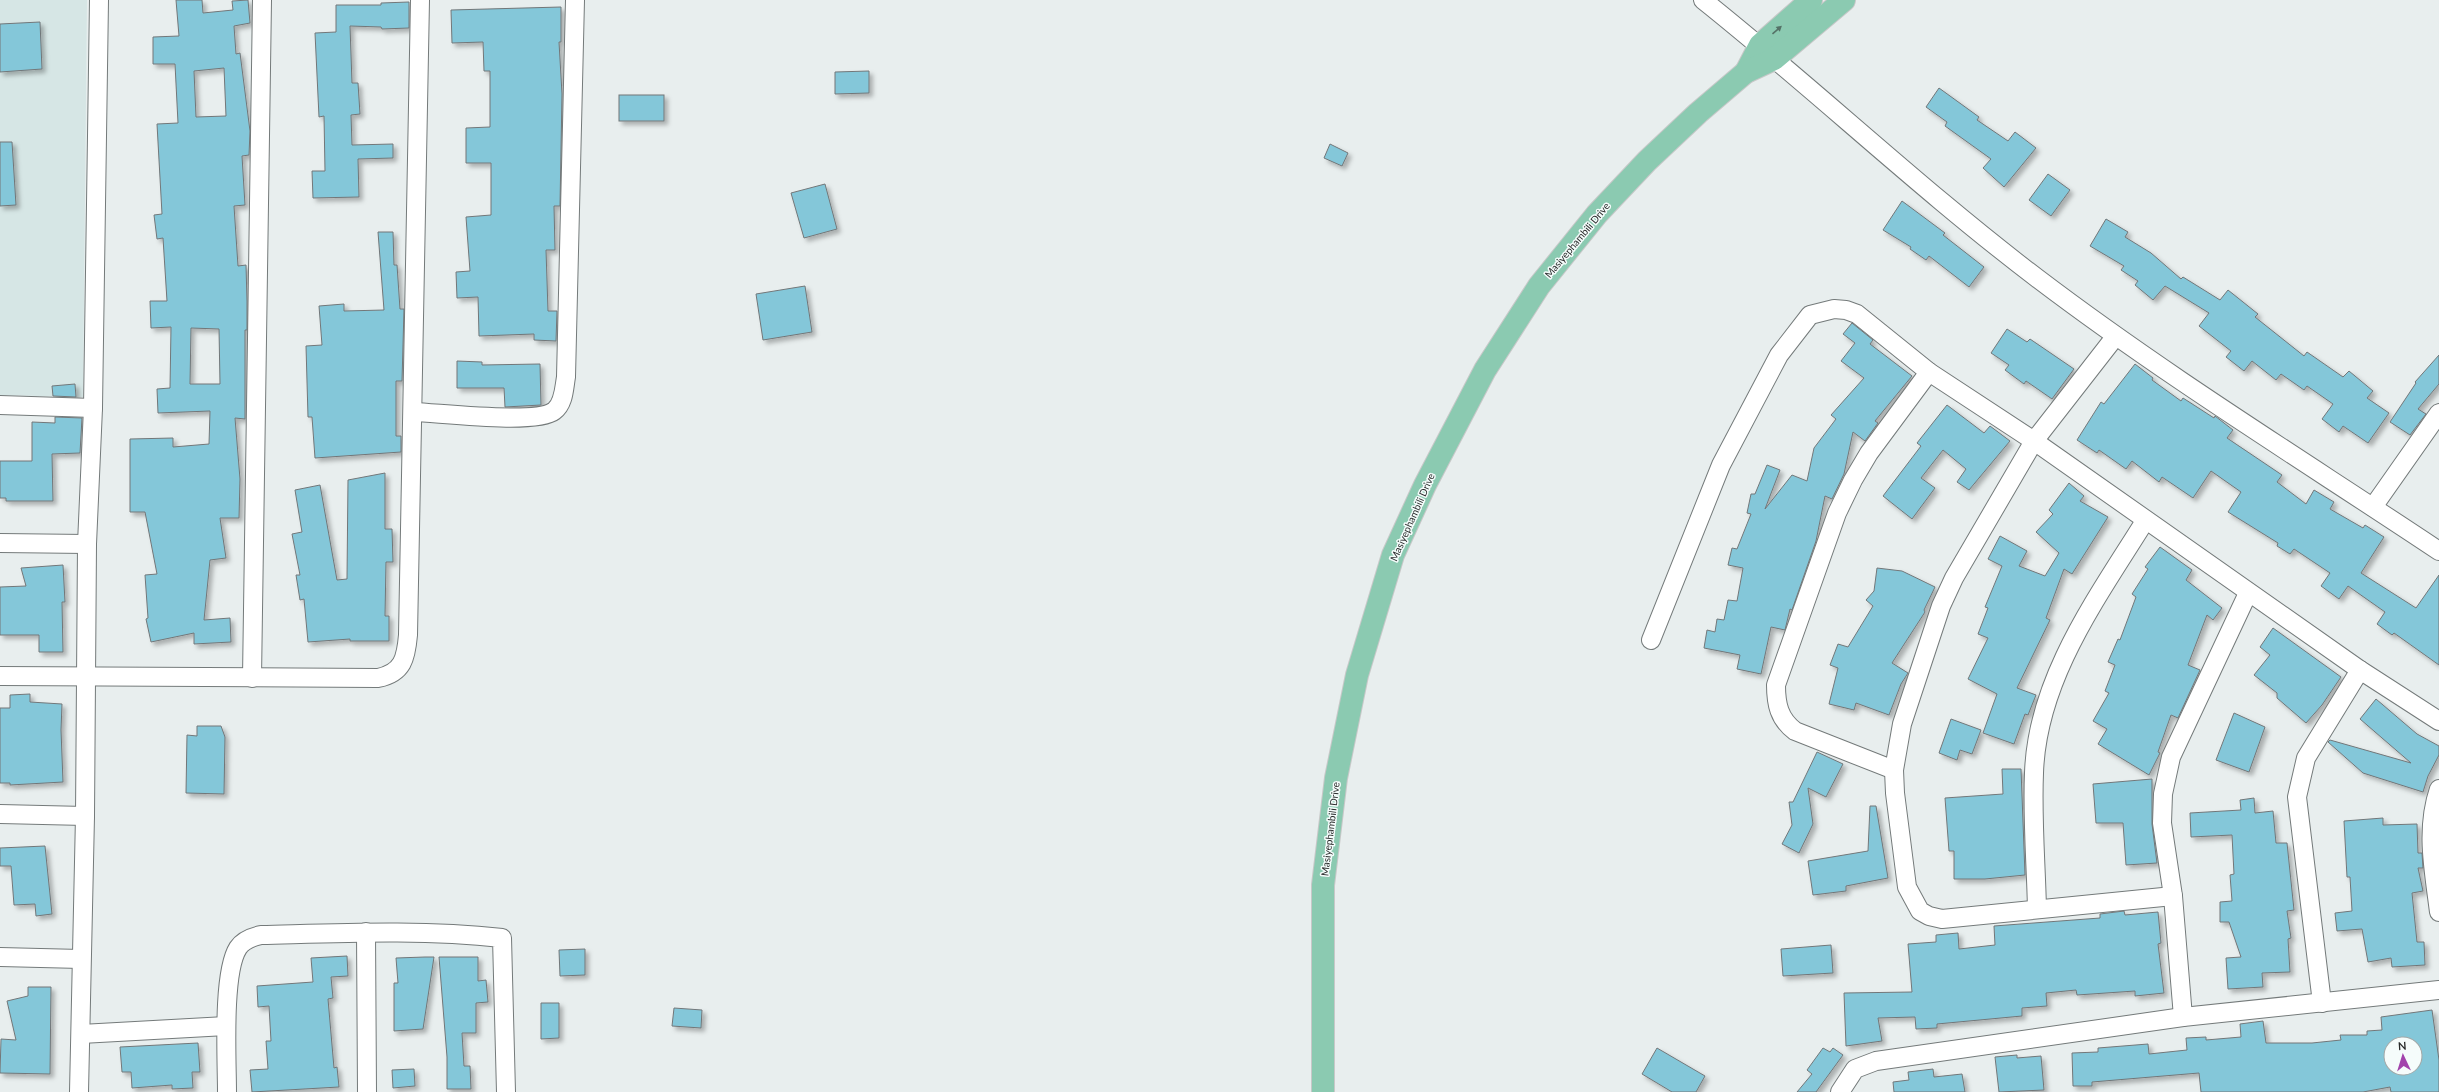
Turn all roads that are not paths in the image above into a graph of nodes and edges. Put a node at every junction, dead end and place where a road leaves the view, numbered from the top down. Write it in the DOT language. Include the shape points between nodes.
graph roads {
  1 [pos="99,0"];
  2 [pos="262,0"];
  3 [pos="420,0"];
  4 [pos="575,0"];
  5 [pos="1703,0"];
  6 [pos="1811,0"];
  7 [pos="1844,0"];
  8 [pos="1767,52"];
  9 [pos="2115,337"];
  10 [pos="1929,372"];
  11 [pos="0,405"];
  12 [pos="93,408"];
  13 [pos="414,412"];
  14 [pos="2439,413"];
  15 [pos="2034,441"];
  16 [pos="2373,507"];
  17 [pos="2145,521"];
  18 [pos="0,542"];
  19 [pos="87,544"];
  20 [pos="2439,550"];
  21 [pos="2248,594"];
  22 [pos="1651,640"];
  23 [pos="2360,670"];
  24 [pos="0,676"];
  25 [pos="85,676"];
  26 [pos="252,678"];
  27 [pos="2439,721"];
  28 [pos="1894,770"];
  29 [pos="2439,789"];
  30 [pos="0,814"];
  31 [pos="85,816"];
  32 [pos="2173,896"];
  33 [pos="2037,910"];
  34 [pos="2439,912"];
  35 [pos="366,932"];
  36 [pos="0,957"];
  37 [pos="81,959"];
  38 [pos="2439,990"];
  39 [pos="2322,1003"];
  40 [pos="2183,1017"];
  41 [pos="226,1026"];
  42 [pos="81,1034"];
  43 [pos="80,1092"];
  44 [pos="227,1092"];
  45 [pos="367,1092"];
  46 [pos="506,1092"];
  47 [pos="1323,1092"];
  48 [pos="1840,1092"];
  1 -- 12 [label="street"];
  2 -- 26 [label="street"];
  3 -- 13 [label="street"];
  4 -- 13 [label="street" via="566,377 560,404 555,411 533,418"];
  5 -- 8 [label="street"];
  8 -- 6 [label="main road, Masiyephambili Drive, one-way"];
  7 -- 8 [label="main road, Masiyephambili Drive"];
  8 -- 9 [label="street" via="1970,227"];
  8 -- 47 [label="main road, Masiyephambili Drive" via="1647,161 1597,214 1538,286 1485,370 1425,485 1393,555 1357,675 1336,778 1323,885"];
  9 -- 15 [label="street"];
  9 -- 16 [label="street"];
  10 -- 15 [label="street"];
  10 -- 22 [label="street" via="1858,314 1834,309 1819,311 1804,320 1780,355 1721,465"];
  10 -- 28 [label="street" via="1869,452 1853,480 1838,513 1776,685 1778,707 1790,728"];
  11 -- 12 [label="street"];
  12 -- 19 [label="street"];
  13 -- 26 [label="street" via="408,635 403,660 395,673 378,678"];
  14 -- 16 [label="street"];
  15 -- 17 [label="street"];
  15 -- 28 [label="street" via="1954,578 1941,606 1902,724"];
  16 -- 20 [label="street"];
  17 -- 21 [label="street"];
  17 -- 33 [label="street" via="2091,608 2065,656 2044,710 2034,772"];
  18 -- 19 [label="street"];
  19 -- 25 [label="street"];
  21 -- 23 [label="street"];
  21 -- 32 [label="street" via="2171,757 2163,794 2162,823"];
  23 -- 27 [label="street"];
  23 -- 39 [label="street" via="2306,758 2297,796"];
  24 -- 25 [label="street"];
  25 -- 26 [label="street"];
  25 -- 31 [label="street"];
  28 -- 33 [label="street" via="1907,887 1920,911 1942,919"];
  29 -- 34 [label="street" via="2431,828 2431,850"];
  30 -- 31 [label="street"];
  31 -- 37 [label="street"];
  32 -- 33 [label="street"];
  32 -- 40 [label="street"];
  35 -- 41 [label="street" via="261,934 249,938 238,947 232,960"];
  35 -- 45 [label="street"];
  35 -- 46 [label="street" via="502,938"];
  36 -- 37 [label="street"];
  37 -- 42 [label="street"];
  38 -- 39 [label="street"];
  39 -- 40 [label="street"];
  40 -- 48 [label="street" via="1876,1061 1855,1070"];
  41 -- 42 [label="street"];
  41 -- 44 [label="street"];
  42 -- 43 [label="street"];
}
